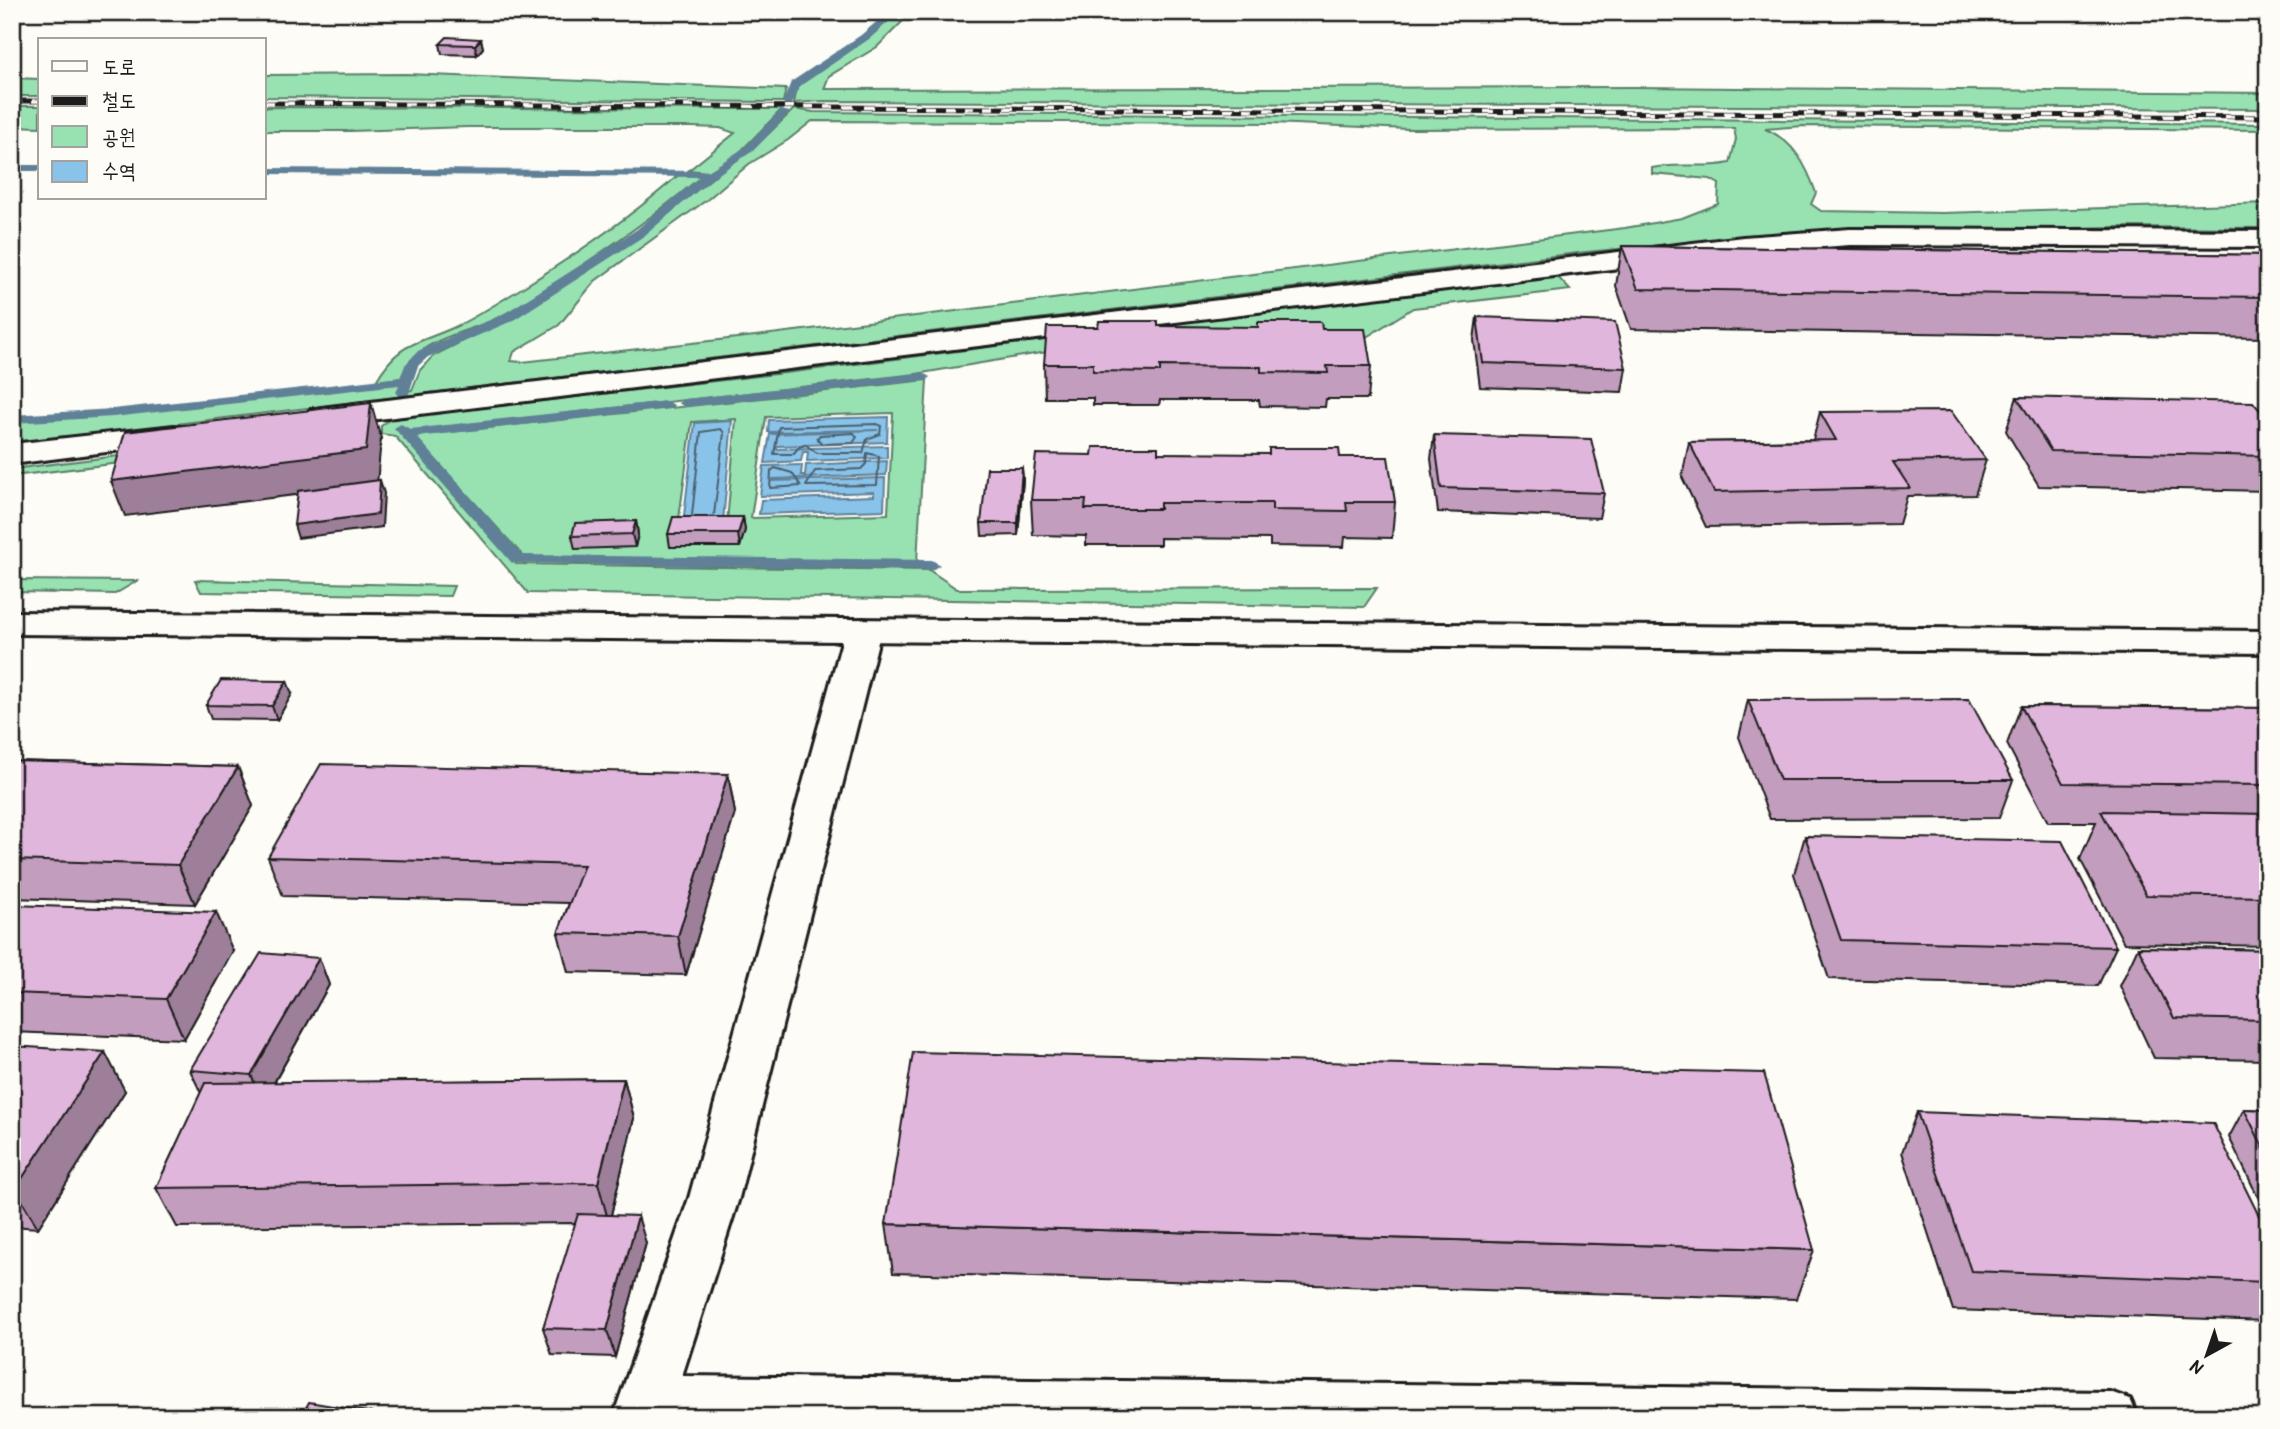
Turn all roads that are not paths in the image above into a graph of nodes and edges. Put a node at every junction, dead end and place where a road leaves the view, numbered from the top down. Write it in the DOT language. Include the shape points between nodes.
graph roads {
  1 [pos="2268,239"];
  2 [pos="289,421"];
  3 [pos="206,431"];
  4 [pos="12,454"];
  5 [pos="12,623"];
  6 [pos="863,630"];
  7 [pos="2268,642"];
  8 [pos="645,1409"];
  9 [pos="2110,1417"];
  1 -- 2 [label="street" via="1850,237 1743,245"];
  3 -- 4 [label="street"];
  5 -- 6 [label="street"];
  6 -- 7 [label="street"];
  6 -- 8 [label="street" via="714,1198"];
  8 -- 9 [label="street"];
}
